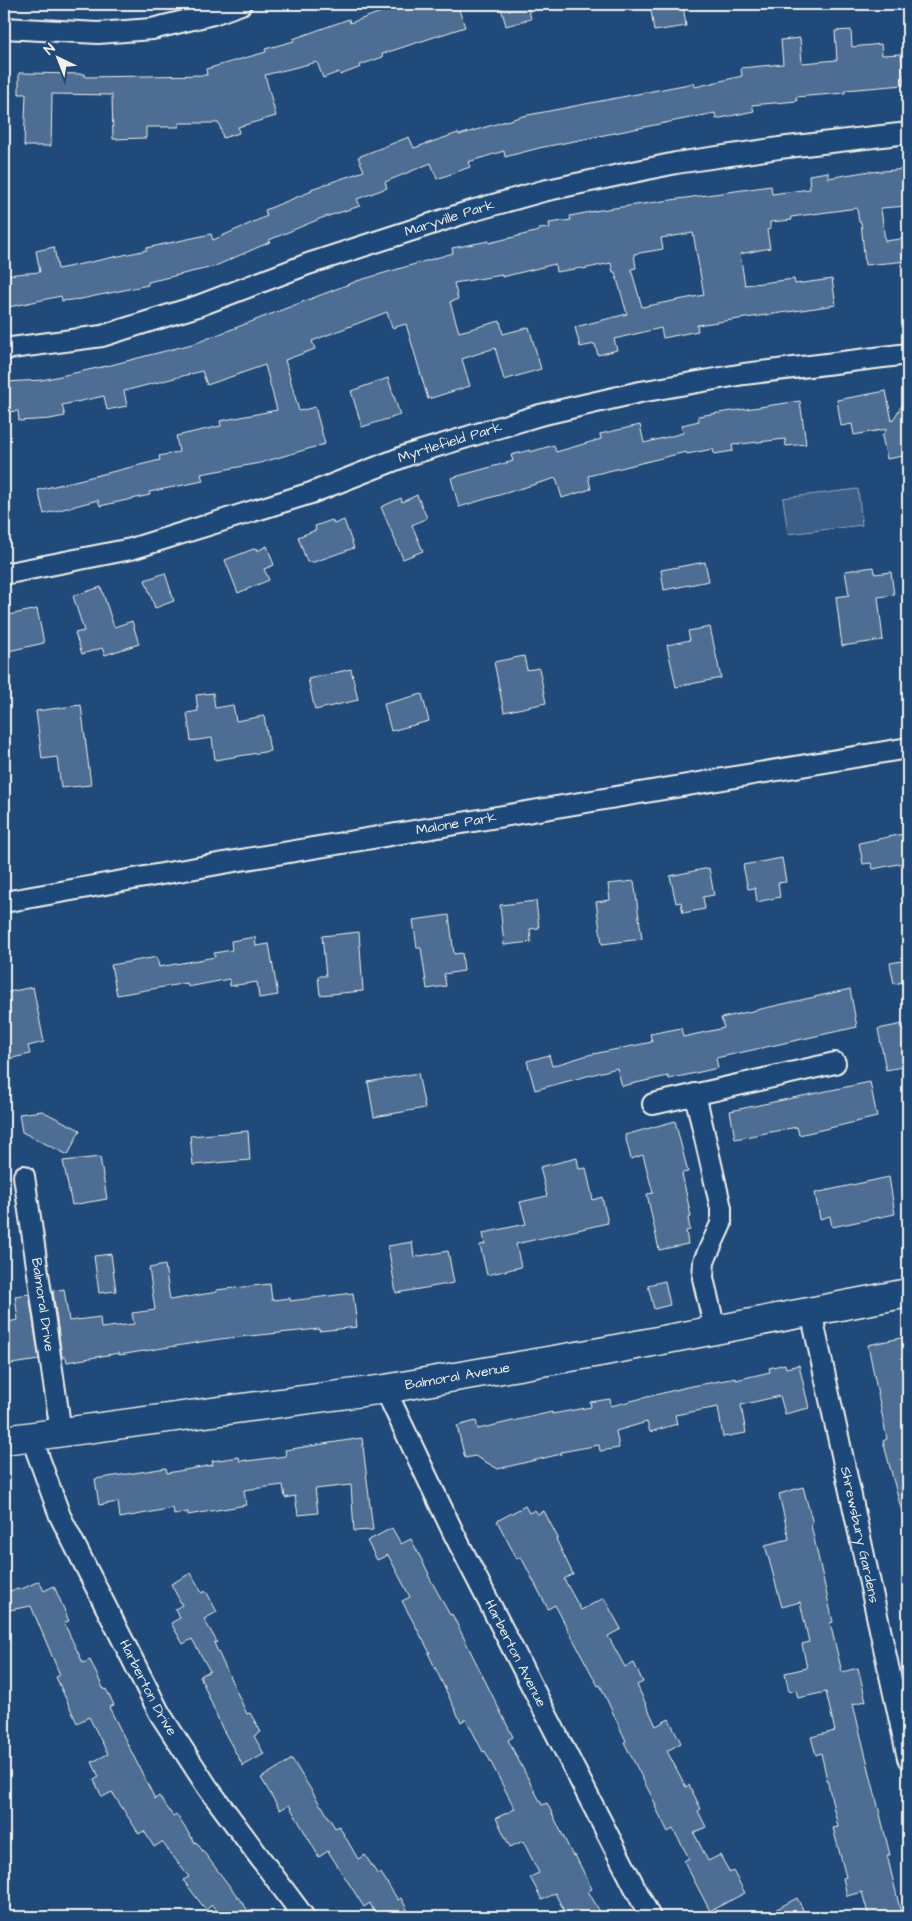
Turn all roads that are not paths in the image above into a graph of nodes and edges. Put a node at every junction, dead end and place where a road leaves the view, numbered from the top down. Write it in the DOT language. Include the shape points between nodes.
graph roads {
  1 [pos="241,4"];
  2 [pos="4,28"];
  3 [pos="908,133"];
  4 [pos="4,348"];
  5 [pos="908,354"];
  6 [pos="4,574"];
  7 [pos="908,748"];
  8 [pos="4,902"];
  9 [pos="835,1063"];
  10 [pos="695,1094"];
  11 [pos="653,1104"];
  12 [pos="24,1176"];
  13 [pos="908,1293"];
  14 [pos="811,1312"];
  15 [pos="715,1330"];
  16 [pos="385,1388"];
  17 [pos="61,1432"];
  18 [pos="31,1436"];
  19 [pos="4,1440"];
  20 [pos="908,1753"];
  21 [pos="304,1917"];
  22 [pos="650,1917"];
  1 -- 2 [label="street" via="152,30 98,33"];
  3 -- 4 [label="street, Maryville Park" via="676,163 544,191 308,264 198,306 102,336"];
  5 -- 6 [label="street, Myrtlefield Park" via="744,374 640,392 540,415 408,455 311,493 131,549"];
  7 -- 8 [label="street, Malone Park"];
  9 -- 10 [label="street"];
  10 -- 11 [label="street"];
  10 -- 15 [label="street" via="722,1208 721,1224 704,1262 703,1278"];
  12 -- 17 [label="street, Balmoral Drive"];
  13 -- 14 [label="highway, Balmoral Avenue"];
  14 -- 15 [label="highway, Balmoral Avenue"];
  14 -- 20 [label="street, Shrewsbury Gardens"];
  15 -- 16 [label="highway, Balmoral Avenue"];
  16 -- 17 [label="highway, Balmoral Avenue"];
  16 -- 22 [label="street, Harberton Avenue" via="454,1534"];
  17 -- 18 [label="highway, Balmoral Avenue"];
  18 -- 19 [label="highway, Balmoral Avenue"];
  18 -- 21 [label="street, Harberton Drive" via="60,1516 160,1714 208,1788"];
}
